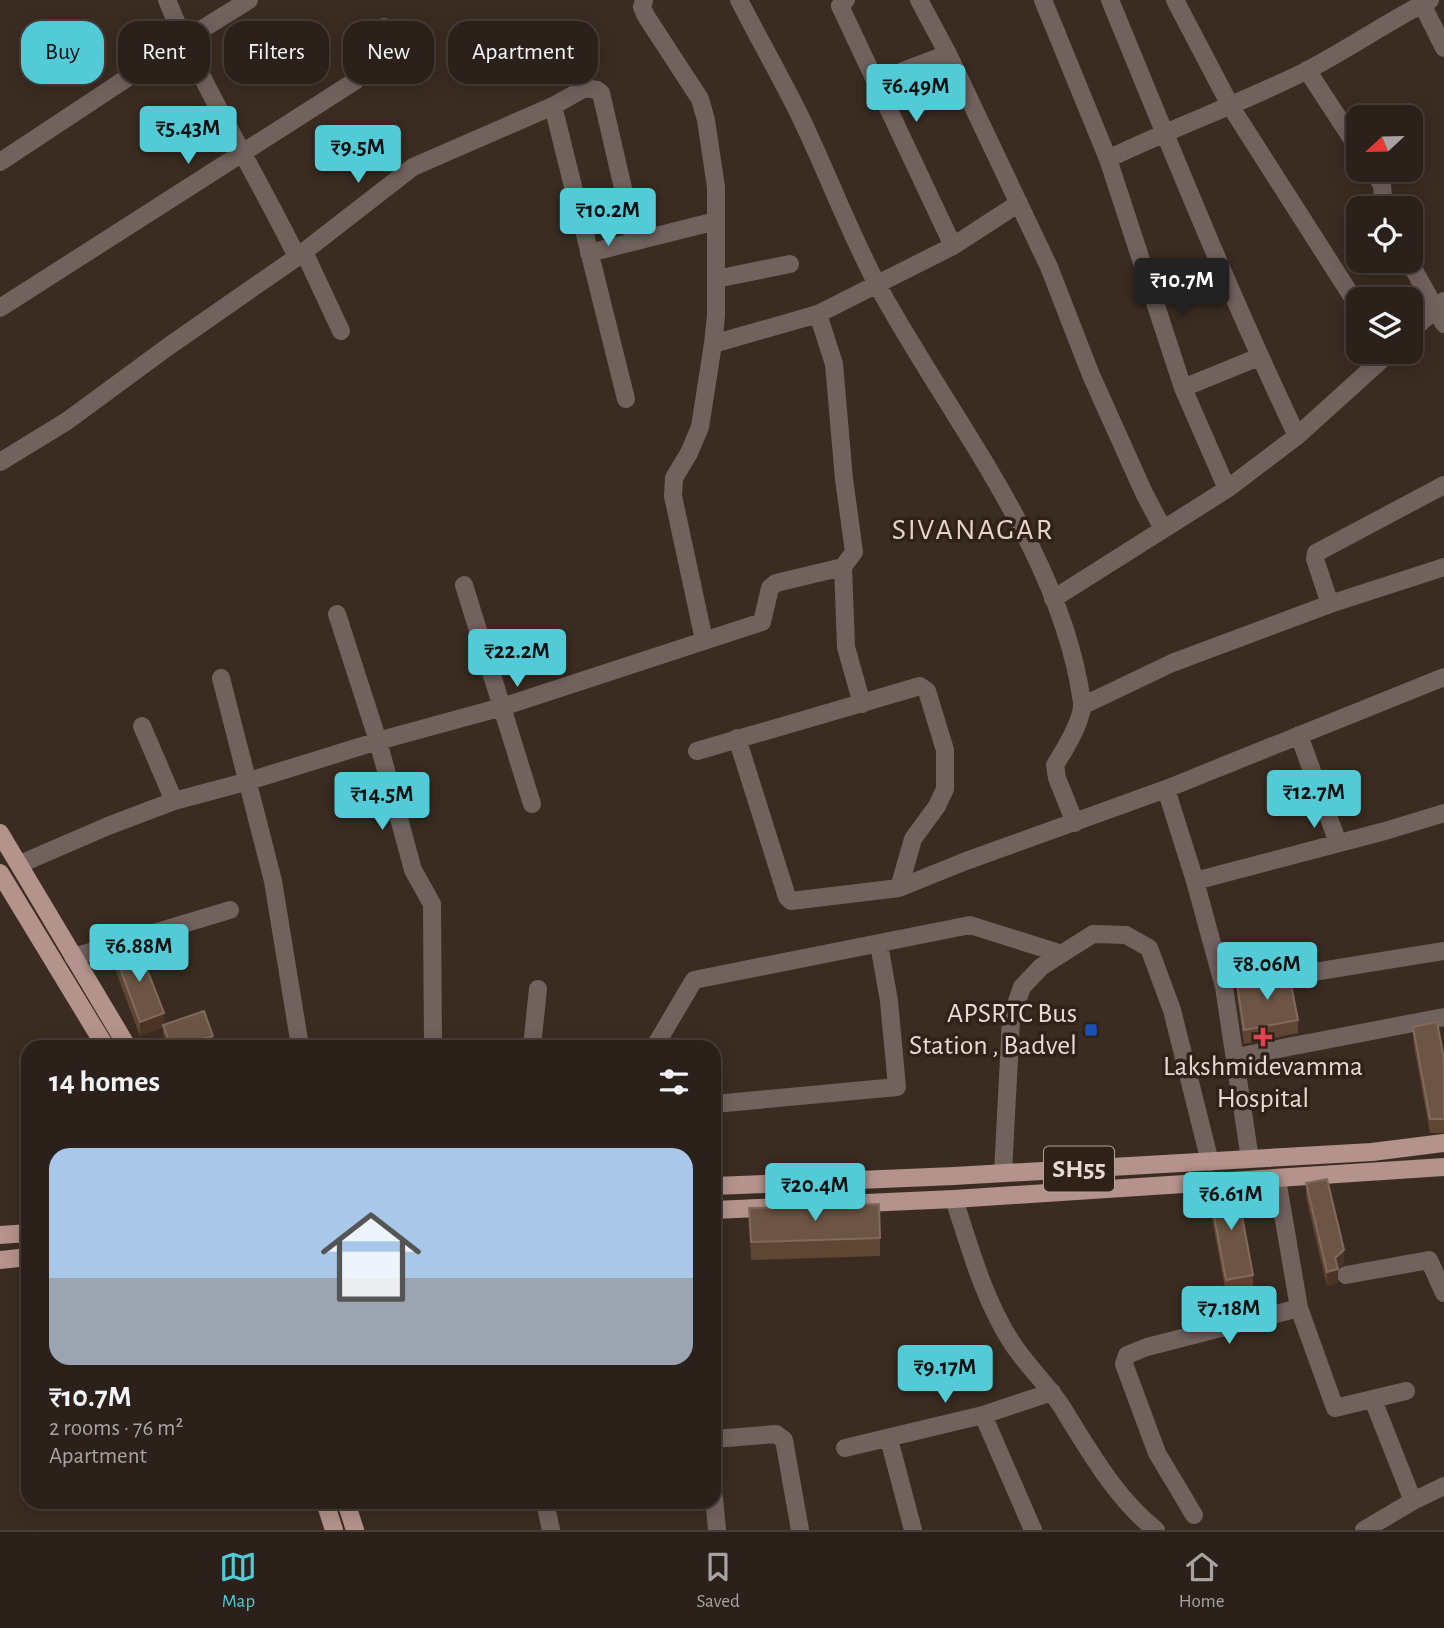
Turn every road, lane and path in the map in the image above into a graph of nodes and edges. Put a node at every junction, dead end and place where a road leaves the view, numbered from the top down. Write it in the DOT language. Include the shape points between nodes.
graph roads {
  1 [pos="167,0"];
  2 [pos="249,0"];
  3 [pos="644,0"];
  4 [pos="739,0"];
  5 [pos="846,0"];
  6 [pos="919,0"];
  7 [pos="1043,0"];
  8 [pos="1110,0"];
  9 [pos="1175,0"];
  10 [pos="1424,1"];
  11 [pos="175,21"];
  12 [pos="210,24"];
  13 [pos="1444,48"];
  14 [pos="948,54"];
  15 [pos="1307,70"];
  16 [pos="902,71"];
  17 [pos="118,84"];
  18 [pos="206,84"];
  19 [pos="350,84"];
  20 [pos="554,106"];
  21 [pos="1231,107"];
  22 [pos="1346,130"];
  23 [pos="1163,132"];
  24 [pos="244,153"];
  25 [pos="1108,159"];
  26 [pos="0,162"];
  27 [pos="1019,203"];
  28 [pos="716,220"];
  29 [pos="635,240"];
  30 [pos="953,246"];
  31 [pos="589,253"];
  32 [pos="300,255"];
  33 [pos="790,264"];
  34 [pos="1417,273"];
  35 [pos="716,279"];
  36 [pos="878,285"];
  37 [pos="1346,287"];
  38 [pos="0,308"];
  39 [pos="1441,312"];
  40 [pos="818,314"];
  41 [pos="1423,324"];
  42 [pos="341,331"];
  43 [pos="713,344"];
  44 [pos="1259,357"];
  45 [pos="1375,364"];
  46 [pos="1183,388"];
  47 [pos="626,399"];
  48 [pos="1297,436"];
  49 [pos="0,462"];
  50 [pos="1444,485"];
  51 [pos="1227,489"];
  52 [pos="1163,529"];
  53 [pos="843,567"];
  54 [pos="1444,567"];
  55 [pos="464,585"];
  56 [pos="1053,599"];
  57 [pos="1331,604"];
  58 [pos="337,614"];
  59 [pos="704,640"];
  60 [pos="1444,677"];
  61 [pos="221,678"];
  62 [pos="862,704"];
  63 [pos="1082,706"];
  64 [pos="502,707"];
  65 [pos="142,726"];
  66 [pos="1299,735"];
  67 [pos="737,738"];
  68 [pos="378,741"];
  69 [pos="697,751"];
  70 [pos="249,781"];
  71 [pos="1166,789"];
  72 [pos="174,801"];
  73 [pos="532,804"];
  74 [pos="1444,813"];
  75 [pos="1075,823"];
  76 [pos="0,833"];
  77 [pos="1338,843"];
  78 [pos="20,864"];
  79 [pos="0,873"];
  80 [pos="1195,881"];
  81 [pos="899,888"];
  82 [pos="230,910"];
  83 [pos="879,944"];
  84 [pos="1444,951"];
  85 [pos="1059,953"];
  86 [pos="73,957"];
  87 [pos="1238,984"];
  88 [pos="538,989"];
  89 [pos="1444,1017"];
  90 [pos="101,1040"];
  91 [pos="123,1040"];
  92 [pos="299,1040"];
  93 [pos="433,1040"];
  94 [pos="533,1040"];
  95 [pos="659,1040"];
  96 [pos="1236,1057"];
  97 [pos="721,1103"];
  98 [pos="1444,1143"];
  99 [pos="1251,1159"];
  100 [pos="1210,1161"];
  101 [pos="1444,1167"];
  102 [pos="1003,1173"];
  103 [pos="1277,1179"];
  104 [pos="721,1186"];
  105 [pos="954,1199"];
  106 [pos="721,1210"];
  107 [pos="21,1234"];
  108 [pos="0,1235"];
  109 [pos="21,1258"];
  110 [pos="0,1260"];
  111 [pos="1346,1275"];
  112 [pos="1444,1293"];
  113 [pos="1300,1308"];
  114 [pos="1406,1391"];
  115 [pos="1052,1392"];
  116 [pos="1373,1400"];
  117 [pos="983,1415"];
  118 [pos="721,1438"];
  119 [pos="888,1439"];
  120 [pos="845,1448"];
  121 [pos="1444,1486"];
  122 [pos="1413,1501"];
  123 [pos="327,1509"];
  124 [pos="348,1509"];
  125 [pos="546,1509"];
  126 [pos="715,1509"];
  127 [pos="1194,1516"];
  128 [pos="334,1530"];
  129 [pos="355,1530"];
  130 [pos="551,1530"];
  131 [pos="717,1530"];
  132 [pos="800,1530"];
  133 [pos="913,1530"];
  134 [pos="1033,1530"];
  135 [pos="1156,1530"];
  136 [pos="1364,1530"];
  1 -- 11 [label="street"];
  2 -- 12 [label="street"];
  3 -- 28 [label="street" via="646,16 700,99 716,187"];
  4 -- 36 [label="street" via="798,112"];
  5 -- 30 [label="street" via="840,6"];
  6 -- 14 [label="street"];
  7 -- 25 [label="street"];
  8 -- 23 [label="street"];
  9 -- 21 [label="street"];
  10 -- 13 [label="street"];
  10 -- 15 [label="street"];
  14 -- 16 [label="street"];
  14 -- 27 [label="street"];
  15 -- 21 [label="street"];
  15 -- 22 [label="street"];
  17 -- 26 [label="street"];
  18 -- 24 [label="street"];
  19 -- 24 [label="street"];
  20 -- 29 [label="street" via="585,88 601,93"];
  20 -- 31 [label="street"];
  20 -- 32 [label="street" via="413,167"];
  21 -- 23 [label="street"];
  21 -- 37 [label="street"];
  23 -- 25 [label="street"];
  23 -- 44 [label="street"];
  24 -- 32 [label="street"];
  24 -- 38 [label="street"];
  25 -- 46 [label="street"];
  27 -- 30 [label="street"];
  27 -- 52 [label="street" via="1062,296 1091,375"];
  28 -- 29 [label="street"];
  28 -- 35 [label="street"];
  29 -- 31 [label="street"];
  30 -- 36 [label="street"];
  31 -- 47 [label="street"];
  32 -- 42 [label="street"];
  32 -- 49 [label="street" via="67,421"];
  33 -- 35 [label="street"];
  34 -- 39 [label="street"];
  35 -- 43 [label="street"];
  36 -- 40 [label="street"];
  36 -- 56 [label="street" via="1022,530"];
  39 -- 41 [label="street"];
  40 -- 43 [label="street"];
  40 -- 53 [label="street" via="834,364 853,552"];
  43 -- 59 [label="street" via="700,427 674,478 673,496"];
  44 -- 46 [label="street"];
  44 -- 48 [label="street"];
  45 -- 48 [label="street"];
  46 -- 51 [label="street"];
  48 -- 51 [label="street"];
  50 -- 57 [label="street" via="1316,553"];
  51 -- 52 [label="street"];
  52 -- 56 [label="street"];
  53 -- 59 [label="street" via="776,583 769,588 762,622"];
  53 -- 62 [label="street" via="846,647"];
  54 -- 57 [label="street"];
  55 -- 64 [label="street"];
  56 -- 63 [label="street" via="1069,641"];
  57 -- 63 [label="street" via="1172,663"];
  58 -- 68 [label="street"];
  59 -- 64 [label="street"];
  60 -- 66 [label="street"];
  61 -- 70 [label="street"];
  62 -- 67 [label="street"];
  62 -- 81 [label="street" via="920,686 927,691 945,750 945,789 913,839"];
  63 -- 75 [label="street" via="1055,765"];
  64 -- 68 [label="street"];
  64 -- 73 [label="street"];
  65 -- 72 [label="street"];
  66 -- 71 [label="street"];
  66 -- 77 [label="street"];
  67 -- 69 [label="street"];
  67 -- 81 [label="street" via="791,901"];
  68 -- 70 [label="street"];
  68 -- 93 [label="street" via="414,870 432,904"];
  70 -- 72 [label="street"];
  70 -- 92 [label="street" via="273,881"];
  71 -- 75 [label="street"];
  71 -- 80 [label="street"];
  72 -- 78 [label="street"];
  74 -- 77 [label="street"];
  75 -- 81 [label="street"];
  76 -- 78 [label="main road"];
  77 -- 80 [label="street"];
  78 -- 86 [label="main road"];
  79 -- 90 [label="main road"];
  80 -- 87 [label="street"];
  82 -- 86 [label="street"];
  83 -- 85 [label="street" via="970,925"];
  83 -- 95 [label="street" via="694,980"];
  83 -- 97 [label="street" via="897,1087"];
  84 -- 87 [label="street"];
  85 -- 100 [label="street" via="1093,934 1126,935 1149,948 1172,1010"];
  85 -- 102 [label="street" via="1023,987 1011,1018"];
  86 -- 91 [label="main road"];
  87 -- 96 [label="street"];
  88 -- 94 [label="street"];
  89 -- 96 [label="street"];
  96 -- 99 [label="street"];
  98 -- 99 [label="main road, SH55"];
  99 -- 100 [label="main road, SH55"];
  100 -- 102 [label="main road, SH55"];
  101 -- 103 [label="main road"];
  102 -- 104 [label="main road, SH55"];
  103 -- 105 [label="main road"];
  103 -- 113 [label="street"];
  105 -- 106 [label="main road"];
  105 -- 115 [label="street" via="986,1293 1012,1343"];
  107 -- 108 [label="main road"];
  109 -- 110 [label="main road"];
  111 -- 112 [label="street" via="1429,1260"];
  113 -- 116 [label="street" via="1335,1408"];
  113 -- 127 [label="street" via="1127,1355 1125,1364 1157,1453"];
  114 -- 116 [label="street"];
  115 -- 117 [label="street"];
  115 -- 135 [label="street" via="1115,1486"];
  116 -- 122 [label="street"];
  117 -- 119 [label="street"];
  117 -- 134 [label="street"];
  118 -- 132 [label="street" via="781,1436"];
  119 -- 120 [label="street"];
  119 -- 133 [label="street"];
  121 -- 122 [label="street"];
  122 -- 136 [label="street"];
  123 -- 128 [label="main road"];
  124 -- 129 [label="main road"];
  125 -- 130 [label="street"];
  126 -- 131 [label="street"];
}
